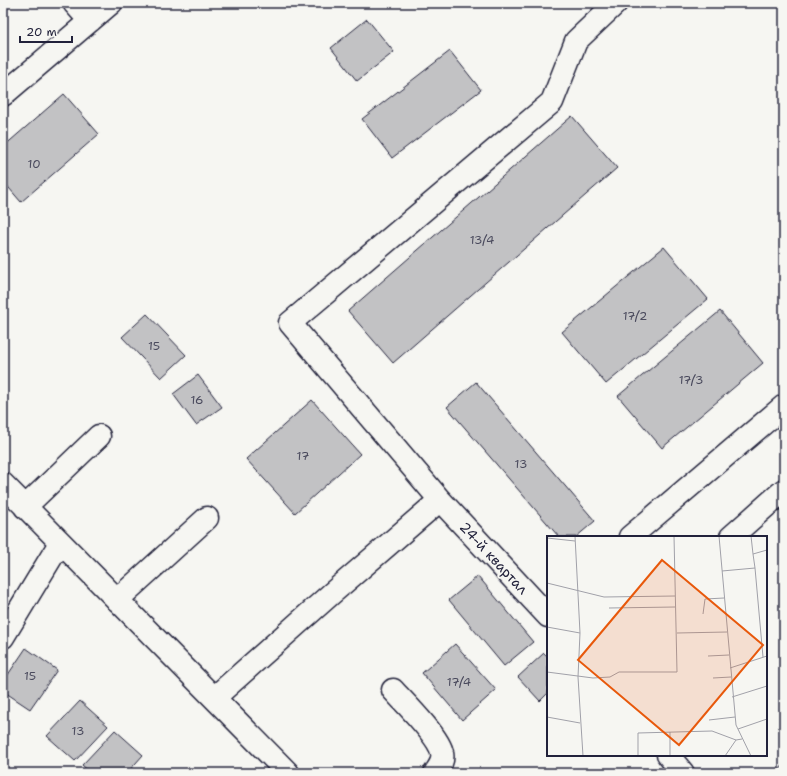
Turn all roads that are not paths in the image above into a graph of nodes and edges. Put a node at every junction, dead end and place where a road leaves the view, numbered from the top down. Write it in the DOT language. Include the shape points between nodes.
graph roads {
  1 [pos="74,3"];
  2 [pos="111,3"];
  3 [pos="616,3"];
  4 [pos="90,21"];
  5 [pos="3,95"];
  6 [pos="784,406"];
  7 [pos="99,436"];
  8 [pos="3,484"];
  9 [pos="784,490"];
  10 [pos="440,500"];
  11 [pos="25,507"];
  12 [pos="207,518"];
  13 [pos="631,536"];
  14 [pos="732,536"];
  15 [pos="60,543"];
  16 [pos="117,600"];
  17 [pos="547,611"];
  18 [pos="3,637"];
  19 [pos="393,690"];
  20 [pos="214,698"];
  21 [pos="669,756"];
  22 [pos="288,773"];
  23 [pos="435,773"];
  24 [pos="683,773"];
  1 -- 4 [label="street"];
  2 -- 4 [label="street"];
  3 -- 10 [label="street, 24-й квартал" via="576,41 552,102 290,323"];
  4 -- 5 [label="street"];
  6 -- 13 [label="street"];
  7 -- 11 [label="street"];
  8 -- 11 [label="street"];
  9 -- 14 [label="street"];
  10 -- 17 [label="street, 24-й квартал"];
  10 -- 20 [label="street"];
  11 -- 15 [label="street"];
  12 -- 16 [label="street"];
  15 -- 16 [label="street"];
  15 -- 18 [label="street"];
  16 -- 20 [label="street"];
  19 -- 23 [label="street" via="438,742 443,754 442,764"];
  20 -- 22 [label="street"];
  21 -- 24 [label="street"];
}
